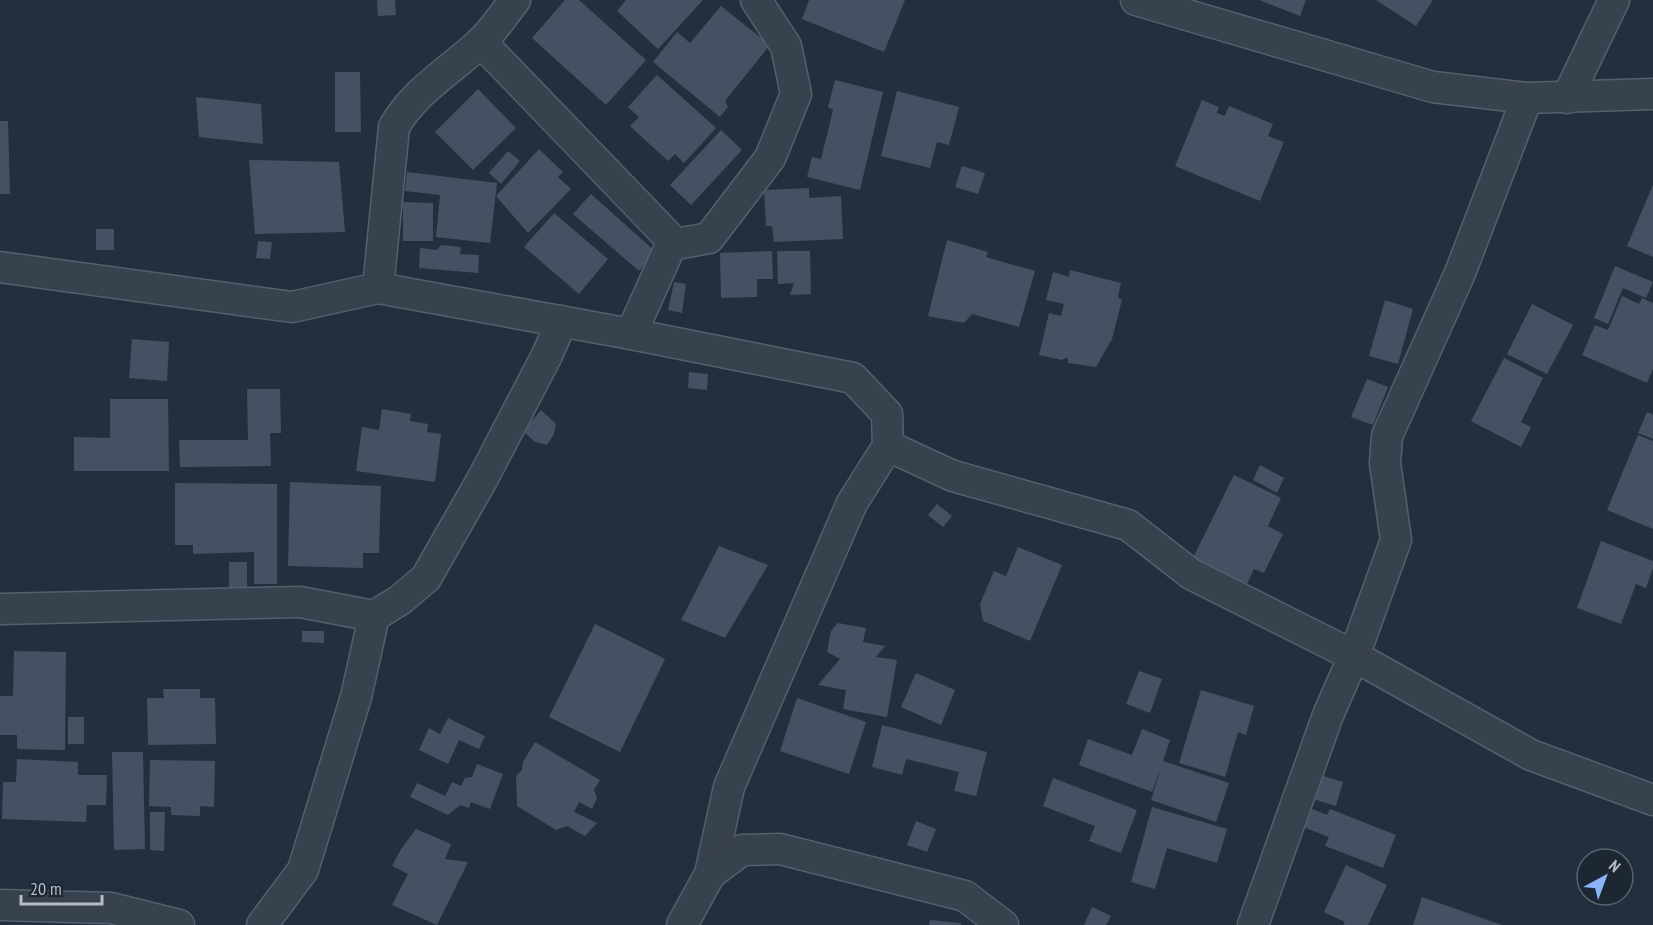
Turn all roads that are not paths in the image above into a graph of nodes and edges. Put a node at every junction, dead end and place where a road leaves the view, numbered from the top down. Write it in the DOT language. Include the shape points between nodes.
graph roads {
  1 [pos="515,0"];
  2 [pos="756,0"];
  3 [pos="1137,0"];
  4 [pos="1614,0"];
  5 [pos="482,42"];
  6 [pos="1653,94"];
  7 [pos="1527,98"];
  8 [pos="1567,98"];
  9 [pos="671,245"];
  10 [pos="0,267"];
  11 [pos="378,288"];
  12 [pos="562,321"];
  13 [pos="631,334"];
  14 [pos="888,446"];
  15 [pos="0,609"];
  16 [pos="374,616"];
  17 [pos="1354,656"];
  18 [pos="1652,795"];
  19 [pos="710,874"];
  20 [pos="0,904"];
  21 [pos="179,925"];
  22 [pos="262,925"];
  23 [pos="682,925"];
  24 [pos="1003,925"];
  25 [pos="1253,925"];
  1 -- 5 [label="street"];
  2 -- 9 [label="street" via="786,46 796,94 770,159 709,238"];
  3 -- 7 [label="street" via="1433,87"];
  4 -- 8 [label="street"];
  5 -- 9 [label="street" via="667,235"];
  5 -- 11 [label="street" via="415,97 394,127"];
  6 -- 8 [label="street"];
  7 -- 8 [label="street"];
  7 -- 17 [label="street" via="1460,273 1388,436 1385,463 1396,540"];
  9 -- 13 [label="street"];
  10 -- 11 [label="street" via="292,307"];
  11 -- 12 [label="street"];
  12 -- 13 [label="street"];
  12 -- 16 [label="street" via="483,478 426,578"];
  13 -- 14 [label="street" via="853,378 887,414"];
  14 -- 17 [label="street" via="953,476 1128,525 1191,574"];
  14 -- 19 [label="street" via="852,503 729,787"];
  15 -- 16 [label="street" via="300,602"];
  16 -- 22 [label="street" via="356,697 303,870"];
  17 -- 18 [label="street" via="1531,755"];
  17 -- 25 [label="street" via="1328,715"];
  19 -- 23 [label="street"];
  19 -- 24 [label="street" via="742,850 780,849 965,896"];
  20 -- 21 [label="street" via="111,909"];
}
